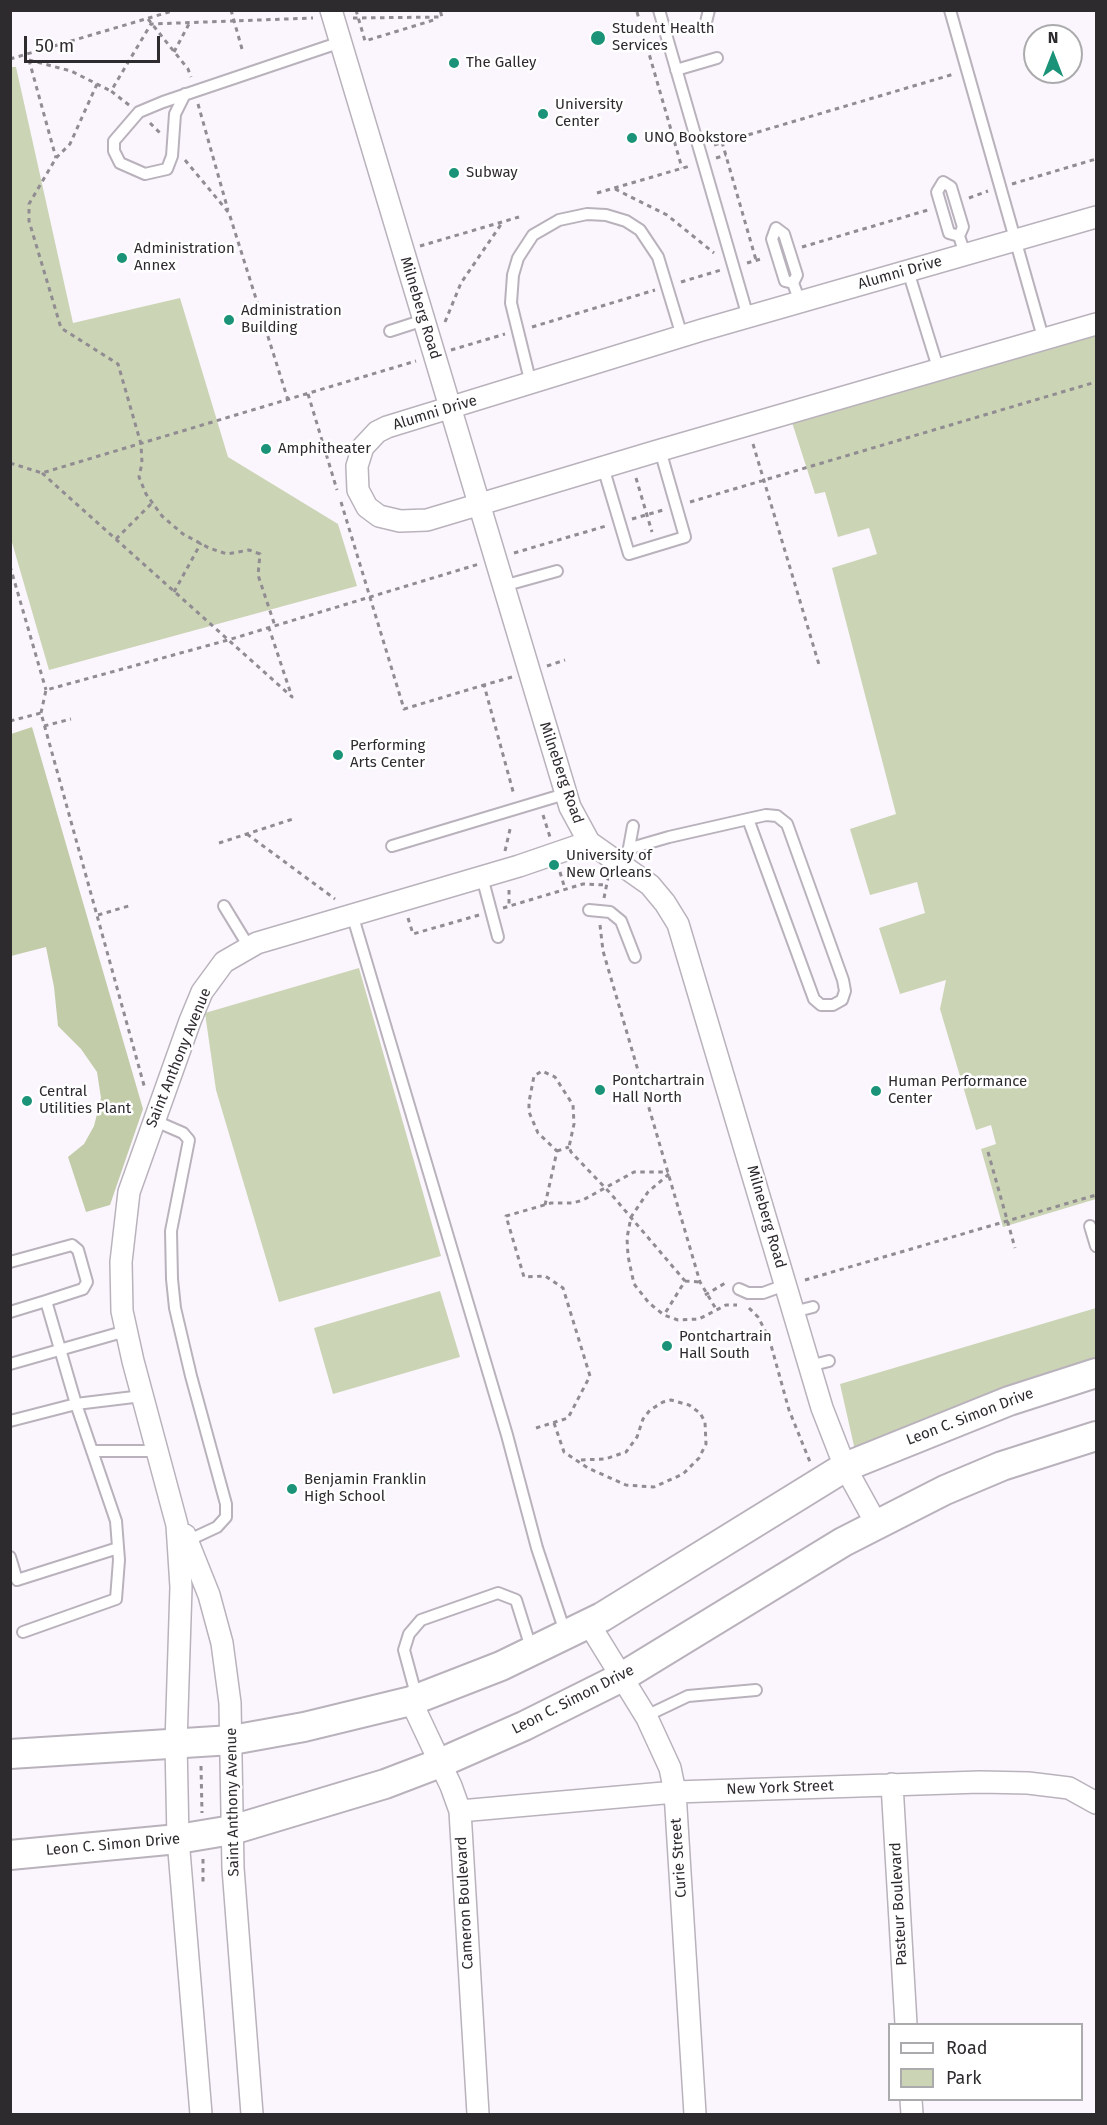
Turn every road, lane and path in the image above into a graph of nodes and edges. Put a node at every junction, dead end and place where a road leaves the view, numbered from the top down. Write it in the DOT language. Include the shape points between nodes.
graph roads {
  1 [pos="176,10"];
  2 [pos="231,10"];
  3 [pos="356,10"];
  4 [pos="440,10"];
  5 [pos="659,10"];
  6 [pos="950,10"];
  7 [pos="637,12"];
  8 [pos="333,14"];
  9 [pos="442,17"];
  10 [pos="358,18"];
  11 [pos="148,19"];
  12 [pos="233,21"];
  13 [pos="190,22"];
  14 [pos="150,24"];
  15 [pos="341,42"];
  16 [pos="242,49"];
  17 [pos="174,52"];
  18 [pos="27,54"];
  19 [pos="717,58"];
  20 [pos="10,59"];
  21 [pos="29,60"];
  22 [pos="676,70"];
  23 [pos="954,74"];
  24 [pos="97,84"];
  25 [pos="111,91"];
  26 [pos="190,93"];
  27 [pos="139,112"];
  28 [pos="722,142"];
  29 [pos="173,146"];
  30 [pos="710,146"];
  31 [pos="726,156"];
  32 [pos="56,158"];
  33 [pos="1096,159"];
  34 [pos="703,162"];
  35 [pos="682,168"];
  36 [pos="1000,188"];
  37 [pos="615,189"];
  38 [pos="597,193"];
  39 [pos="955,202"];
  40 [pos="941,206"];
  41 [pos="229,213"];
  42 [pos="519,217"];
  43 [pos="1096,217"];
  44 [pos="502,223"];
  45 [pos="1015,240"];
  46 [pos="962,245"];
  47 [pos="403,251"];
  48 [pos="782,252"];
  49 [pos="756,260"];
  50 [pos="733,267"];
  51 [pos="908,271"];
  52 [pos="668,286"];
  53 [pos="797,293"];
  54 [pos="748,317"];
  55 [pos="424,320"];
  56 [pos="1096,324"];
  57 [pos="390,331"];
  58 [pos="517,331"];
  59 [pos="682,336"];
  60 [pos="1044,340"];
  61 [pos="434,355"];
  62 [pos="939,370"];
  63 [pos="1096,382"];
  64 [pos="531,384"];
  65 [pos="288,400"];
  66 [pos="450,409"];
  67 [pos="748,425"];
  68 [pos="141,444"];
  69 [pos="660,450"];
  70 [pos="630,459"];
  71 [pos="10,463"];
  72 [pos="603,467"];
  73 [pos="42,473"];
  74 [pos="764,480"];
  75 [pos="152,503"];
  76 [pos="479,505"];
  77 [pos="676,506"];
  78 [pos="647,514"];
  79 [pos="620,522"];
  80 [pos="116,539"];
  81 [pos="201,543"];
  82 [pos="656,546"];
  83 [pos="495,559"];
  84 [pos="10,566"];
  85 [pos="556,571"];
  86 [pos="503,585"];
  87 [pos="174,592"];
  88 [pos="370,598"];
  89 [pos="275,626"];
  90 [pos="269,628"];
  91 [pos="228,640"];
  92 [pos="565,660"];
  93 [pos="820,668"];
  94 [pos="529,672"];
  95 [pos="484,685"];
  96 [pos="46,690"];
  97 [pos="40,713"];
  98 [pos="71,718"];
  99 [pos="10,722"];
  100 [pos="44,726"];
  101 [pos="566,794"];
  102 [pos="516,804"];
  103 [pos="296,818"];
  104 [pos="748,819"];
  105 [pos="633,826"];
  106 [pos="589,842"];
  107 [pos="219,843"];
  108 [pos="392,846"];
  109 [pos="622,858"];
  110 [pos="482,877"];
  111 [pos="132,904"];
  112 [pos="224,906"];
  113 [pos="589,910"];
  114 [pos="602,911"];
  115 [pos="352,914"];
  116 [pos="98,915"];
  117 [pos="498,937"];
  118 [pos="249,947"];
  119 [pos="635,957"];
  120 [pos="153,1120"];
  121 [pos="569,1147"];
  122 [pos="557,1151"];
  123 [pos="988,1152"];
  124 [pos="668,1173"];
  125 [pos="605,1188"];
  126 [pos="1096,1194"];
  127 [pos="545,1205"];
  128 [pos="631,1217"];
  129 [pos="1008,1221"];
  130 [pos="1090,1226"];
  131 [pos="1096,1246"];
  132 [pos="1016,1248"];
  133 [pos="10,1262"];
  134 [pos="685,1281"];
  135 [pos="730,1281"];
  136 [pos="700,1282"];
  137 [pos="795,1282"];
  138 [pos="739,1289"];
  139 [pos="705,1295"];
  140 [pos="46,1301"];
  141 [pos="716,1309"];
  142 [pos="10,1312"];
  143 [pos="664,1315"];
  144 [pos="126,1331"];
  145 [pos="58,1349"];
  146 [pos="10,1364"];
  147 [pos="1096,1373"];
  148 [pos="142,1396"];
  149 [pos="75,1404"];
  150 [pos="10,1421"];
  151 [pos="554,1423"];
  152 [pos="536,1428"];
  153 [pos="1096,1436"];
  154 [pos="92,1451"];
  155 [pos="158,1451"];
  156 [pos="578,1460"];
  157 [pos="812,1466"];
  158 [pos="845,1467"];
  159 [pos="171,1497"];
  160 [pos="876,1525"];
  161 [pos="187,1541"];
  162 [pos="118,1548"];
  163 [pos="10,1557"];
  164 [pos="577,1629"];
  165 [pos="23,1632"];
  166 [pos="533,1651"];
  167 [pos="622,1677"];
  168 [pos="756,1690"];
  169 [pos="414,1700"];
  170 [pos="646,1716"];
  171 [pos="232,1740"];
  172 [pos="188,1743"];
  173 [pos="10,1754"];
  174 [pos="440,1763"];
  175 [pos="891,1784"];
  176 [pos="675,1792"];
  177 [pos="1096,1803"];
  178 [pos="460,1811"];
  179 [pos="232,1830"];
  180 [pos="191,1837"];
  181 [pos="10,1855"];
  182 [pos="203,1890"];
  183 [pos="906,2023"];
  184 [pos="201,2115"];
  185 [pos="252,2115"];
  186 [pos="478,2115"];
  187 [pos="695,2115"];
  1 -- 11 [label="path"];
  2 -- 12 [label="path"];
  3 -- 10 [label="path"];
  4 -- 9 [label="path"];
  5 -- 22 [label="lane"];
  6 -- 36 [label="lane"];
  7 -- 35 [label="path"];
  8 -- 10 [label="path"];
  8 -- 12 [label="path"];
  8 -- 15 [label="street, Milneberg Road"];
  9 -- 10 [label="path"];
  9 -- 10 [label="path" via="365,42"];
  11 -- 14 [label="path"];
  11 -- 18 [label="path"];
  12 -- 13 [label="path"];
  12 -- 16 [label="path"];
  13 -- 14 [label="path"];
  13 -- 17 [label="path"];
  14 -- 17 [label="path"];
  14 -- 25 [label="path"];
  15 -- 26 [label="lane"];
  15 -- 47 [label="street, Milneberg Road"];
  17 -- 26 [label="path" via="188,69"];
  18 -- 20 [label="path"];
  18 -- 21 [label="path"];
  19 -- 22 [label="lane"];
  21 -- 24 [label="path" via="70,71"];
  21 -- 32 [label="path"];
  22 -- 34 [label="lane"];
  23 -- 28 [label="path"];
  24 -- 25 [label="path"];
  24 -- 32 [label="path" via="70,144"];
  25 -- 27 [label="path"];
  26 -- 27 [label="lane"];
  26 -- 29 [label="lane" via="175,114"];
  26 -- 41 [label="path"];
  27 -- 29 [label="path"];
  27 -- 29 [label="lane" via="114,141 120,163 145,174 159,172 170,165"];
  28 -- 30 [label="path"];
  28 -- 31 [label="path"];
  29 -- 41 [label="path"];
  31 -- 34 [label="path"];
  31 -- 49 [label="path"];
  32 -- 68 [label="path" via="29,204 29,220 61,328 118,364"];
  33 -- 36 [label="path"];
  34 -- 35 [label="path"];
  34 -- 50 [label="lane"];
  35 -- 37 [label="path"];
  36 -- 39 [label="path"];
  36 -- 45 [label="lane"];
  37 -- 38 [label="path"];
  37 -- 50 [label="path" via="667,215"];
  39 -- 40 [label="lane" via="951,187 943,182 937,192"];
  39 -- 46 [label="lane" via="963,226"];
  40 -- 46 [label="lane" via="949,233"];
  40 -- 48 [label="path"];
  41 -- 65 [label="path"];
  42 -- 44 [label="path"];
  43 -- 45 [label="street, Alumni Drive"];
  44 -- 47 [label="path"];
  44 -- 61 [label="path" via="461,283"];
  45 -- 46 [label="street, Alumni Drive"];
  45 -- 60 [label="lane"];
  46 -- 51 [label="street, Alumni Drive"];
  47 -- 55 [label="street, Milneberg Road"];
  48 -- 49 [label="path"];
  48 -- 53 [label="lane" via="796,275"];
  49 -- 50 [label="path"];
  50 -- 52 [label="path"];
  50 -- 54 [label="lane"];
  51 -- 53 [label="street, Alumni Drive"];
  51 -- 62 [label="lane"];
  52 -- 58 [label="path"];
  52 -- 58 [label="lane" via="651,243 626,221 586,214 559,220 533,235 518,258 510,289"];
  52 -- 59 [label="lane"];
  53 -- 54 [label="street, Alumni Drive"];
  54 -- 59 [label="street, Alumni Drive"];
  55 -- 57 [label="lane"];
  55 -- 61 [label="street, Milneberg Road"];
  56 -- 60 [label="street, Alumni Drive"];
  58 -- 61 [label="path"];
  58 -- 64 [label="lane"];
  59 -- 64 [label="street, Alumni Drive"];
  60 -- 62 [label="street, Alumni Drive"];
  61 -- 65 [label="path"];
  61 -- 66 [label="street, Milneberg Road"];
  62 -- 67 [label="street, Alumni Drive"];
  63 -- 74 [label="path"];
  64 -- 66 [label="street, Alumni Drive"];
  65 -- 68 [label="path"];
  66 -- 76 [label="street, Milneberg Road"];
  66 -- 76 [label="street, Alumni Drive" via="376,432 359,456 358,490 367,507 379,516 400,521 427,520"];
  67 -- 69 [label="street, Alumni Drive"];
  67 -- 74 [label="path"];
  68 -- 73 [label="path"];
  68 -- 75 [label="path" via="139,477"];
  69 -- 70 [label="street, Alumni Drive"];
  69 -- 77 [label="lane"];
  70 -- 72 [label="street, Alumni Drive"];
  70 -- 78 [label="path"];
  71 -- 73 [label="path"];
  72 -- 76 [label="street, Alumni Drive"];
  72 -- 79 [label="lane"];
  73 -- 80 [label="path"];
  74 -- 77 [label="path"];
  74 -- 93 [label="path"];
  75 -- 80 [label="path"];
  75 -- 81 [label="path" via="183,534"];
  76 -- 83 [label="street, Milneberg Road"];
  77 -- 78 [label="path"];
  77 -- 82 [label="lane" via="685,537"];
  78 -- 79 [label="path"];
  78 -- 82 [label="path"];
  79 -- 82 [label="lane" via="629,554"];
  79 -- 83 [label="path"];
  80 -- 87 [label="path"];
  81 -- 87 [label="path"];
  81 -- 89 [label="path" via="227,554 249,550 260,554 258,575"];
  83 -- 86 [label="street, Milneberg Road"];
  83 -- 88 [label="path"];
  84 -- 96 [label="path"];
  85 -- 86 [label="lane"];
  86 -- 94 [label="street, Milneberg Road"];
  87 -- 91 [label="path"];
  88 -- 89 [label="path"];
  88 -- 95 [label="path" via="404,709"];
  89 -- 90 [label="path"];
  90 -- 91 [label="path"];
  90 -- 91 [label="path" via="292,697"];
  91 -- 96 [label="path"];
  92 -- 94 [label="path"];
  94 -- 95 [label="path"];
  94 -- 101 [label="street, Milneberg Road"];
  95 -- 102 [label="path"];
  96 -- 97 [label="path"];
  97 -- 99 [label="path"];
  97 -- 100 [label="path"];
  98 -- 100 [label="path"];
  100 -- 116 [label="path"];
  101 -- 106 [label="street, Milneberg Road"];
  101 -- 108 [label="lane"];
  103 -- 107 [label="path"];
  104 -- 104 [label="lane" via="777,816 787,824 843,980 842,1000 833,1005 821,1005 814,999"];
  104 -- 109 [label="lane"];
  105 -- 109 [label="lane"];
  106 -- 109 [label="street, Milneberg Road"];
  106 -- 110 [label="street, Saint Anthony Avenue"];
  109 -- 114 [label="path" via="606,885"];
  109 -- 137 [label="street, Milneberg Road" via="658,894 678,924"];
  110 -- 115 [label="street, Saint Anthony Avenue" via="383,911"];
  110 -- 117 [label="lane"];
  111 -- 116 [label="path"];
  112 -- 118 [label="lane"];
  113 -- 114 [label="lane"];
  114 -- 119 [label="lane" via="621,921"];
  114 -- 124 [label="path" via="599,933 603,951"];
  115 -- 118 [label="street, Saint Anthony Avenue"];
  115 -- 164 [label="lane" via="537,1548"];
  116 -- 120 [label="path"];
  118 -- 120 [label="street, Saint Anthony Avenue" via="224,962 202,992"];
  120 -- 144 [label="street, Saint Anthony Avenue" via="129,1192 122,1237 120,1286"];
  120 -- 161 [label="lane" via="183,1133 189,1140 171,1232 172,1279 191,1376 226,1504 226,1517 217,1527"];
  121 -- 122 [label="path"];
  121 -- 122 [label="path" via="573,1105 555,1077 538,1073 531,1083 529,1112 538,1133"];
  121 -- 125 [label="path"];
  122 -- 127 [label="path"];
  123 -- 129 [label="path"];
  124 -- 125 [label="path" via="634,1172"];
  124 -- 128 [label="path" via="648,1192"];
  124 -- 136 [label="path"];
  125 -- 127 [label="path" via="573,1203"];
  125 -- 128 [label="path"];
  126 -- 129 [label="path"];
  127 -- 151 [label="path" via="506,1216 524,1276 546,1276 563,1288 590,1376 568,1418"];
  128 -- 134 [label="path"];
  128 -- 143 [label="path" via="627,1246 634,1284 644,1299"];
  129 -- 132 [label="path"];
  129 -- 137 [label="path"];
  130 -- 131 [label="lane"];
  133 -- 140 [label="lane" via="72,1245 78,1250 87,1282 83,1289"];
  134 -- 136 [label="path"];
  134 -- 143 [label="path"];
  135 -- 139 [label="path"];
  136 -- 139 [label="path"];
  137 -- 138 [label="lane" via="763,1293"];
  137 -- 158 [label="street, Milneberg Road"];
  139 -- 141 [label="path"];
  140 -- 142 [label="lane"];
  140 -- 145 [label="lane"];
  141 -- 143 [label="path" via="688,1321"];
  141 -- 157 [label="path" via="742,1306 763,1325 789,1410"];
  144 -- 145 [label="lane"];
  144 -- 148 [label="street, Saint Anthony Avenue"];
  145 -- 146 [label="lane"];
  145 -- 149 [label="lane"];
  147 -- 158 [label="main road, Leon C. Simon Drive" via="1009,1401"];
  148 -- 149 [label="lane"];
  148 -- 155 [label="street, Saint Anthony Avenue"];
  149 -- 150 [label="lane"];
  149 -- 154 [label="lane"];
  151 -- 152 [label="path"];
  151 -- 156 [label="path" via="564,1452"];
  153 -- 160 [label="main road, Leon C. Simon Drive" via="1002,1466"];
  154 -- 155 [label="lane"];
  154 -- 162 [label="lane" via="116,1521"];
  155 -- 159 [label="street, Saint Anthony Avenue"];
  156 -- 156 [label="path" via="620,1456 631,1446 651,1410 663,1402 689,1405 705,1422 706,1444 699,1458 688,1470 662,1485 626,1485"];
  158 -- 160 [label="street, Milneberg Road"];
  158 -- 164 [label="main road, Leon C. Simon Drive"];
  159 -- 161 [label="street, Saint Anthony Avenue"];
  159 -- 172 [label="street, Saint Anthony Avenue" via="177,1525"];
  160 -- 167 [label="main road, Leon C. Simon Drive"];
  161 -- 171 [label="street, Saint Anthony Avenue" via="209,1595 222,1643"];
  162 -- 163 [label="lane" via="17,1580"];
  162 -- 165 [label="lane" via="116,1599"];
  164 -- 166 [label="main road, Leon C. Simon Drive"];
  164 -- 167 [label="street, Curie Street"];
  166 -- 169 [label="main road, Leon C. Simon Drive"];
  166 -- 169 [label="lane" via="516,1600 498,1593 421,1620 409,1634 404,1650"];
  167 -- 170 [label="street, Curie Street"];
  167 -- 174 [label="main road, Leon C. Simon Drive"];
  168 -- 170 [label="lane" via="688,1696"];
  169 -- 171 [label="main road, Leon C. Simon Drive"];
  169 -- 174 [label="street, Cameron Boulevard"];
  170 -- 176 [label="street, Curie Street" via="667,1759"];
  171 -- 172 [label="main road, Leon C. Simon Drive"];
  171 -- 179 [label="street, Saint Anthony Avenue"];
  172 -- 173 [label="main road, Leon C. Simon Drive"];
  172 -- 180 [label="street, Saint Anthony Avenue"];
  172 -- 180 [label="path"];
  174 -- 178 [label="street, Cameron Boulevard"];
  174 -- 179 [label="main road, Leon C. Simon Drive" via="385,1784"];
  175 -- 176 [label="street, New York Street"];
  175 -- 177 [label="street, New York Street" via="1051,1785 1069,1788"];
  175 -- 183 [label="street, Pasteur Boulevard"];
  176 -- 178 [label="street, New York Street"];
  176 -- 187 [label="street, Curie Street"];
  178 -- 186 [label="street, Cameron Boulevard"];
  179 -- 180 [label="main road, Leon C. Simon Drive"];
  179 -- 185 [label="street, Saint Anthony Avenue"];
  180 -- 181 [label="main road, Leon C. Simon Drive"];
  180 -- 182 [label="path"];
  180 -- 184 [label="street, Saint Anthony Avenue"];
}
